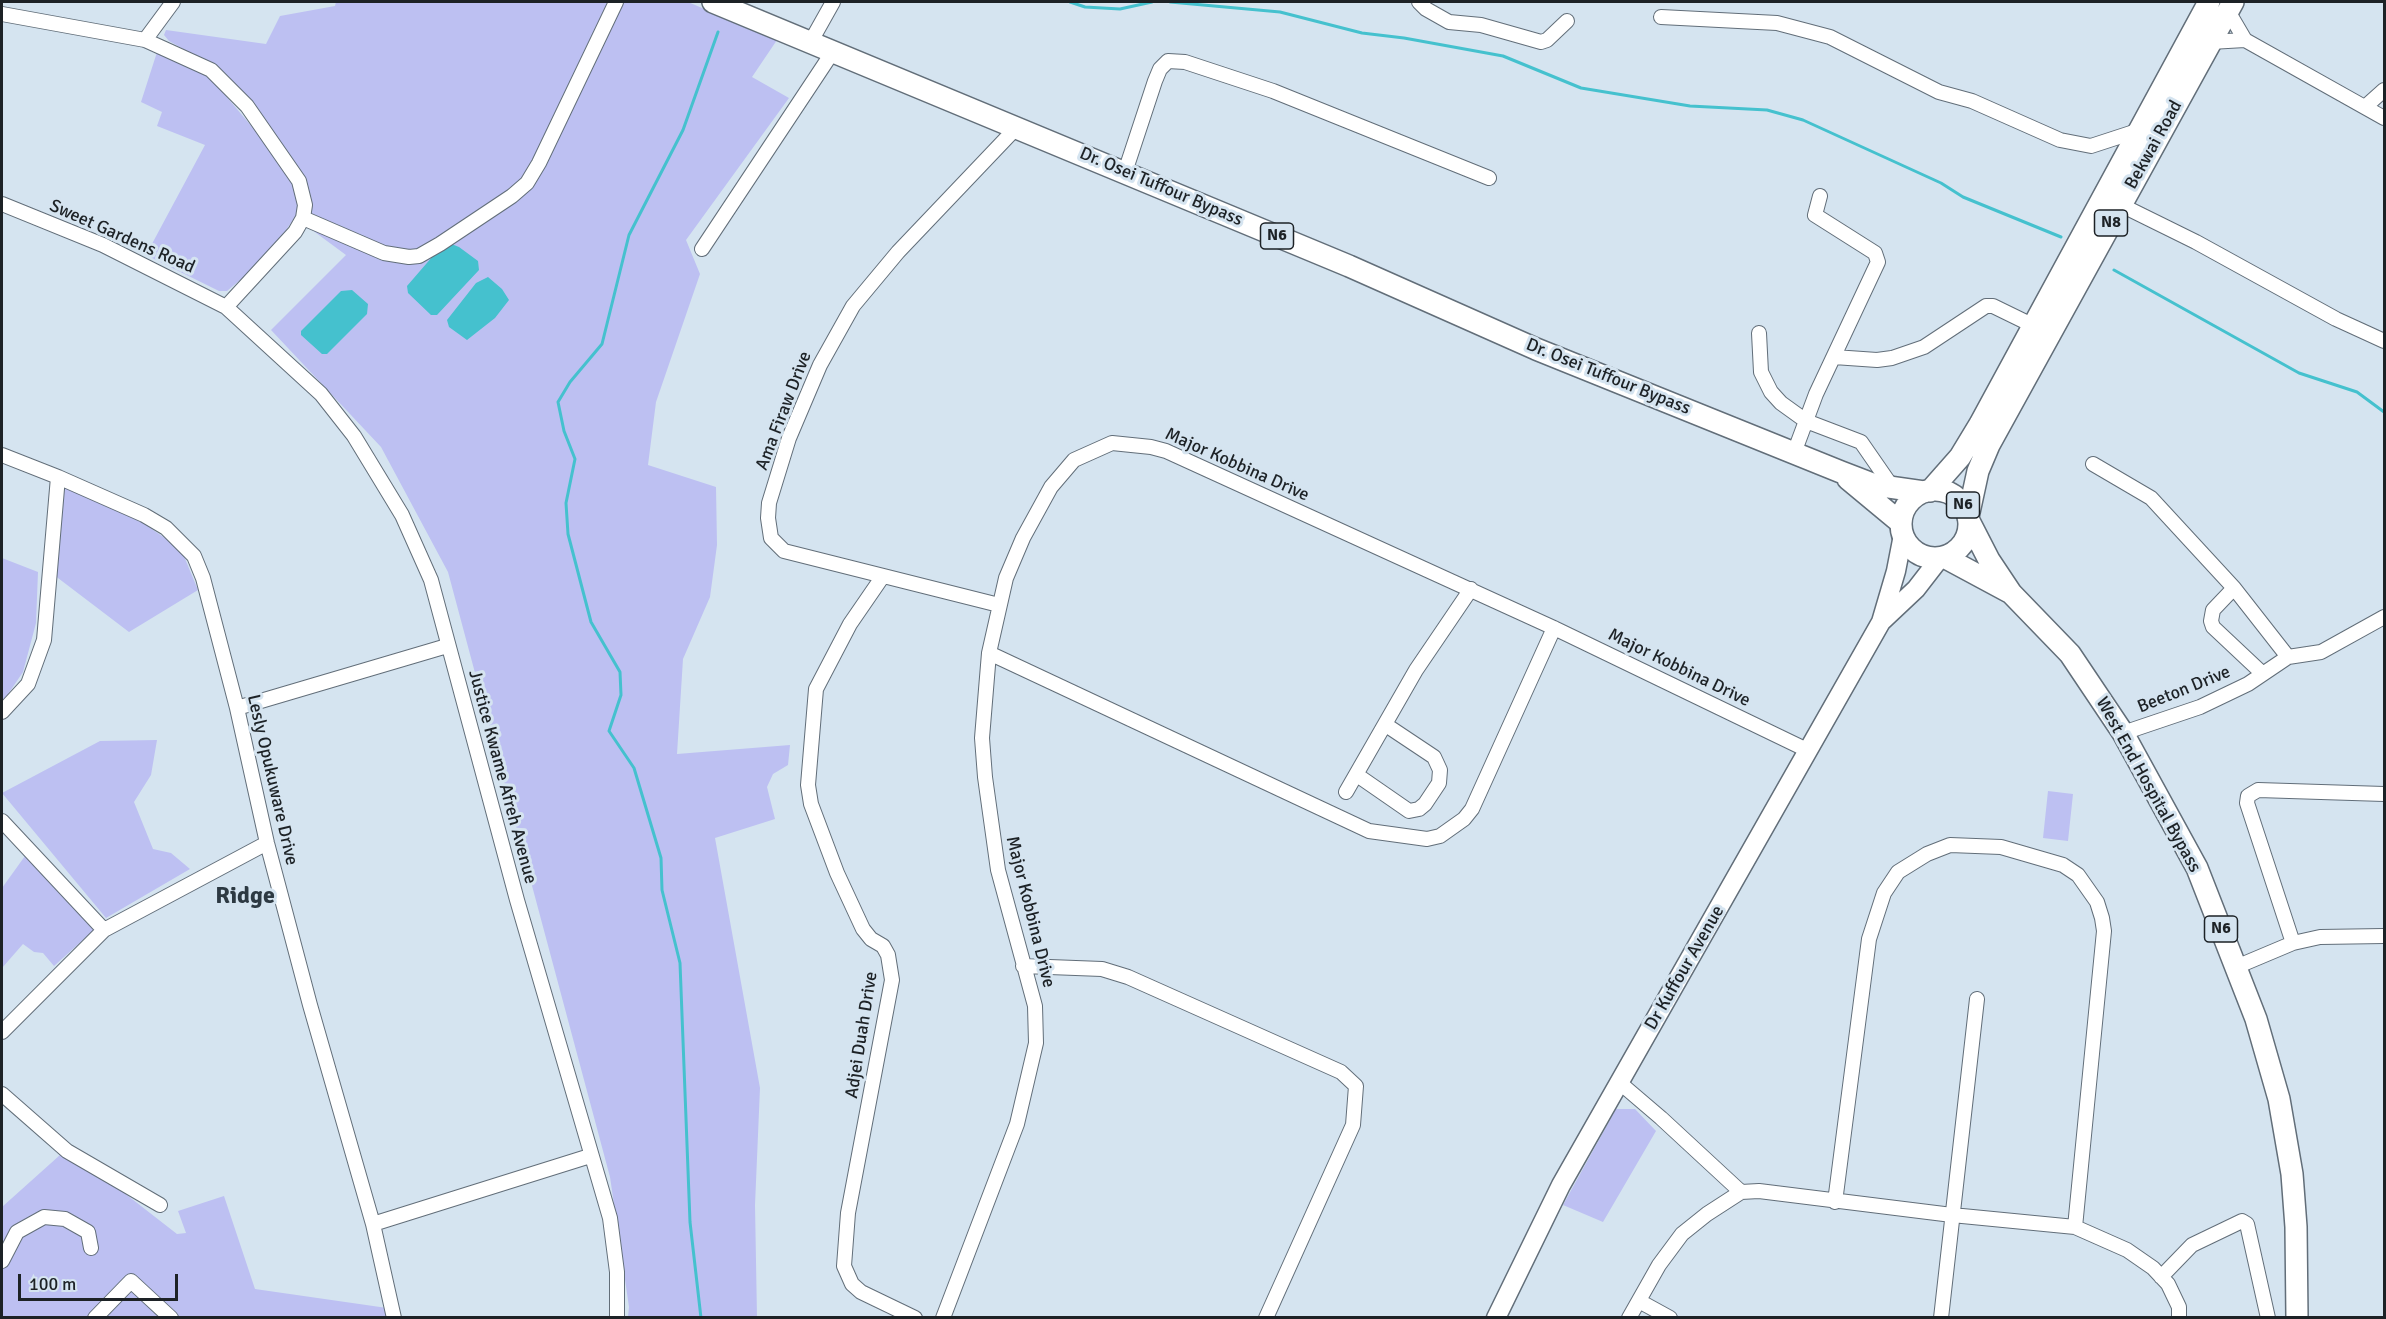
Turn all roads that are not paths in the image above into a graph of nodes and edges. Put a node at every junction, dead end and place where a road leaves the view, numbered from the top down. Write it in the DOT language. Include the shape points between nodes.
graph roads {
  1 [pos="173,2"];
  2 [pos="616,2"];
  3 [pos="713,2"];
  4 [pos="833,2"];
  5 [pos="1419,2"];
  6 [pos="2223,4"];
  7 [pos="2,14"];
  8 [pos="1661,17"];
  9 [pos="1568,21"];
  10 [pos="145,40"];
  11 [pos="2245,40"];
  12 [pos="2210,42"];
  13 [pos="810,43"];
  14 [pos="832,53"];
  15 [pos="2385,90"];
  16 [pos="2366,107"];
  17 [pos="2385,118"];
  18 [pos="1017,128"];
  19 [pos="2140,130"];
  20 [pos="1125,172"];
  21 [pos="1489,178"];
  22 [pos="1821,196"];
  23 [pos="2,204"];
  24 [pos="2121,205"];
  25 [pos="303,218"];
  26 [pos="702,249"];
  27 [pos="226,307"];
  28 [pos="2034,326"];
  29 [pos="1759,333"];
  30 [pos="2385,341"];
  31 [pos="1834,357"];
  32 [pos="1806,421"];
  33 [pos="1989,445"];
  34 [pos="1794,453"];
  35 [pos="2,455"];
  36 [pos="1960,457"];
  37 [pos="2093,464"];
  38 [pos="1846,474"];
  39 [pos="58,477"];
  40 [pos="1888,481"];
  41 [pos="1927,491"];
  42 [pos="1969,519"];
  43 [pos="1902,529"];
  44 [pos="1942,557"];
  45 [pos="883,576"];
  46 [pos="2007,587"];
  47 [pos="2234,588"];
  48 [pos="1471,589"];
  49 [pos="999,605"];
  50 [pos="2385,617"];
  51 [pos="1881,622"];
  52 [pos="1554,628"];
  53 [pos="447,646"];
  54 [pos="989,653"];
  55 [pos="2288,657"];
  56 [pos="2264,674"];
  57 [pos="237,708"];
  58 [pos="2,712"];
  59 [pos="1386,725"];
  60 [pos="2123,733"];
  61 [pos="1807,750"];
  62 [pos="1357,775"];
  63 [pos="1346,792"];
  64 [pos="2385,794"];
  65 [pos="2,821"];
  66 [pos="267,843"];
  67 [pos="104,930"];
  68 [pos="2385,936"];
  69 [pos="2293,943"];
  70 [pos="1023,966"];
  71 [pos="2236,966"];
  72 [pos="1977,999"];
  73 [pos="2,1032"];
  74 [pos="1620,1083"];
  75 [pos="2,1094"];
  76 [pos="590,1156"];
  77 [pos="1740,1192"];
  78 [pos="1834,1202"];
  79 [pos="160,1205"];
  80 [pos="1952,1215"];
  81 [pos="373,1224"];
  82 [pos="2075,1227"];
  83 [pos="91,1248"];
  84 [pos="2,1261"];
  85 [pos="2161,1277"];
  86 [pos="1638,1301"];
  87 [pos="95,1317"];
  88 [pos="171,1317"];
  89 [pos="394,1317"];
  90 [pos="617,1317"];
  91 [pos="915,1317"];
  92 [pos="943,1317"];
  93 [pos="1266,1317"];
  94 [pos="1497,1317"];
  95 [pos="1629,1317"];
  96 [pos="1670,1317"];
  97 [pos="1941,1317"];
  98 [pos="2179,1317"];
  99 [pos="2268,1317"];
  100 [pos="2297,1317"];
  1 -- 10 [label="street"];
  2 -- 25 [label="street" via="539,163 527,183 512,196 419,256 384,253"];
  3 -- 13 [label="highway, Dr. Osei Tuffour Bypass / N6"];
  4 -- 13 [label="street"];
  5 -- 9 [label="street" via="1449,22 1481,25 1541,42"];
  6 -- 11 [label="street"];
  6 -- 12 [label="highway, Bekwai Road / N8"];
  6 -- 19 [label="highway, Bekwai Road / N8"];
  7 -- 10 [label="street"];
  8 -- 19 [label="street" via="1777,23 1811,31 1851,46 1938,92 1972,102 2060,140 2091,146"];
  10 -- 25 [label="street" via="211,70 247,106 298,181 305,204"];
  11 -- 12 [label="street"];
  11 -- 16 [label="street"];
  12 -- 24 [label="highway, Bekwai Road / N8"];
  13 -- 14 [label="highway, Dr. Osei Tuffour Bypass / N6"];
  14 -- 18 [label="highway, Dr. Osei Tuffour Bypass / N6"];
  14 -- 26 [label="street"];
  15 -- 16 [label="street"];
  16 -- 17 [label="street"];
  18 -- 20 [label="highway, Dr. Osei Tuffour Bypass / N6"];
  18 -- 45 [label="street, Ama Firaw Drive" via="898,252 853,306 820,365 789,438 769,503 771,538 784,551"];
  19 -- 28 [label="highway, Bekwai Road / N8"];
  20 -- 21 [label="street" via="1155,81 1168,61 1204,67 1294,99"];
  20 -- 34 [label="highway, Dr. Osei Tuffour Bypass / N6" via="1536,349"];
  22 -- 31 [label="street" via="1815,214 1875,253 1878,262"];
  23 -- 27 [label="street, Sweet Gardens Road" via="103,245"];
  24 -- 30 [label="street"];
  24 -- 33 [label="highway, Bekwai Road / N8"];
  25 -- 27 [label="street" via="295,232"];
  27 -- 53 [label="street, Justice Kwame Afreh Avenue" via="321,394 354,436 402,515 422,557"];
  28 -- 31 [label="street" via="1986,306 1924,347 1892,358"];
  28 -- 36 [label="highway, Bekwai Road / N8"];
  29 -- 32 [label="street" via="1761,372 1771,392"];
  31 -- 32 [label="street"];
  32 -- 34 [label="street"];
  32 -- 40 [label="street" via="1861,442"];
  33 -- 42 [label="highway, N8" via="1978,471"];
  33 -- 46 [label="highway" via="1981,512"];
  34 -- 38 [label="highway, Dr. Osei Tuffour Bypass / N6"];
  35 -- 39 [label="street, Lesly Opukuware Drive"];
  36 -- 40 [label="highway" via="1912,480"];
  36 -- 41 [label="highway, N8"];
  37 -- 47 [label="street" via="2151,498"];
  38 -- 40 [label="highway"];
  38 -- 41 [label="highway, Dr. Osei Tuffour Bypass / N6" via="1875,485"];
  38 -- 43 [label="highway, Dr. Osei Tuffour Bypass / N6"];
  39 -- 57 [label="street, Lesly Opukuware Drive" via="144,515 166,528 194,556"];
  39 -- 58 [label="street" via="44,640 28,684"];
  41 -- 42 [label="highway, N6" via="1950,494 1965,507"];
  41 -- 43 [label="highway, N6" via="1912,499 1904,510"];
  42 -- 44 [label="highway, N6" via="1963,543 1955,552"];
  42 -- 46 [label="highway, West End Hospital Bypass / N6"];
  43 -- 44 [label="highway, N6" via="1907,543 1922,555"];
  43 -- 51 [label="main road" via="1896,571"];
  44 -- 46 [label="highway, West End Hospital Bypass / N6"];
  44 -- 51 [label="main road"];
  45 -- 49 [label="street, Ama Firaw Drive"];
  45 -- 91 [label="street, Adjei Duah Drive" via="850,624 816,689 808,785 811,804 837,873 863,929 888,955 892,980 848,1213 844,1266 852,1284 861,1292"];
  46 -- 60 [label="highway, West End Hospital Bypass / N6" via="2070,654"];
  47 -- 55 [label="street"];
  47 -- 56 [label="street" via="2213,610 2213,627"];
  48 -- 49 [label="street, Major Kobbina Drive" via="1166,451 1112,443 1074,460 1051,487 1023,538"];
  48 -- 52 [label="street, Major Kobbina Drive"];
  48 -- 59 [label="street" via="1416,670"];
  49 -- 54 [label="street, Major Kobbina Drive"];
  50 -- 55 [label="street, Beeton Drive" via="2331,649"];
  51 -- 61 [label="main road, Dr Kuffour Avenue"];
  52 -- 54 [label="street" via="1472,809 1440,836 1428,839 1369,831"];
  52 -- 61 [label="street, Major Kobbina Drive"];
  53 -- 57 [label="street"];
  53 -- 76 [label="street, Justice Kwame Afreh Avenue"];
  54 -- 70 [label="street, Major Kobbina Drive" via="984,768 998,870"];
  55 -- 56 [label="street, Beeton Drive"];
  56 -- 60 [label="street, Beeton Drive" via="2200,707"];
  57 -- 66 [label="street, Lesly Opukuware Drive"];
  59 -- 62 [label="street"];
  59 -- 62 [label="street" via="1434,757 1440,770 1439,783 1425,804 1409,811"];
  60 -- 71 [label="highway, West End Hospital Bypass / N6" via="2197,868"];
  61 -- 74 [label="main road, Dr Kuffour Avenue"];
  62 -- 63 [label="street"];
  64 -- 69 [label="street" via="2258,790 2248,796 2247,803"];
  65 -- 67 [label="street"];
  66 -- 67 [label="street"];
  66 -- 81 [label="street, Lesly Opukuware Drive"];
  67 -- 73 [label="street"];
  68 -- 69 [label="street" via="2336,935"];
  69 -- 71 [label="street"];
  70 -- 92 [label="street, Major Kobbina Drive" via="1037,1022 1026,1091"];
  70 -- 93 [label="street" via="1101,969 1128,977 1341,1072 1356,1086 1353,1125"];
  71 -- 100 [label="highway, West End Hospital Bypass / N6" via="2279,1099 2294,1195"];
  72 -- 80 [label="street"];
  74 -- 77 [label="street"];
  74 -- 94 [label="main road, Dr Kuffour Avenue" via="1561,1185"];
  75 -- 79 [label="street" via="67,1151"];
  76 -- 81 [label="street"];
  76 -- 90 [label="street, Justice Kwame Afreh Avenue" via="610,1218"];
  77 -- 78 [label="street" via="1759,1191"];
  77 -- 86 [label="street" via="1682,1234"];
  78 -- 80 [label="street"];
  78 -- 82 [label="street" via="1869,939 1884,893 1898,872 1927,854 1950,845 2001,847 2063,865 2078,875 2097,902 2102,918 2104,930"];
  80 -- 82 [label="street"];
  80 -- 97 [label="street"];
  81 -- 89 [label="street, Lesly Opukuware Drive"];
  82 -- 85 [label="street" via="2127,1250"];
  83 -- 84 [label="street" via="88,1232 65,1219 44,1217 17,1232"];
  85 -- 98 [label="street" via="2179,1307"];
  85 -- 99 [label="street" via="2192,1245 2242,1221 2247,1224"];
  86 -- 95 [label="street"];
  86 -- 96 [label="street"];
  87 -- 88 [label="street" via="131,1281"];
}
